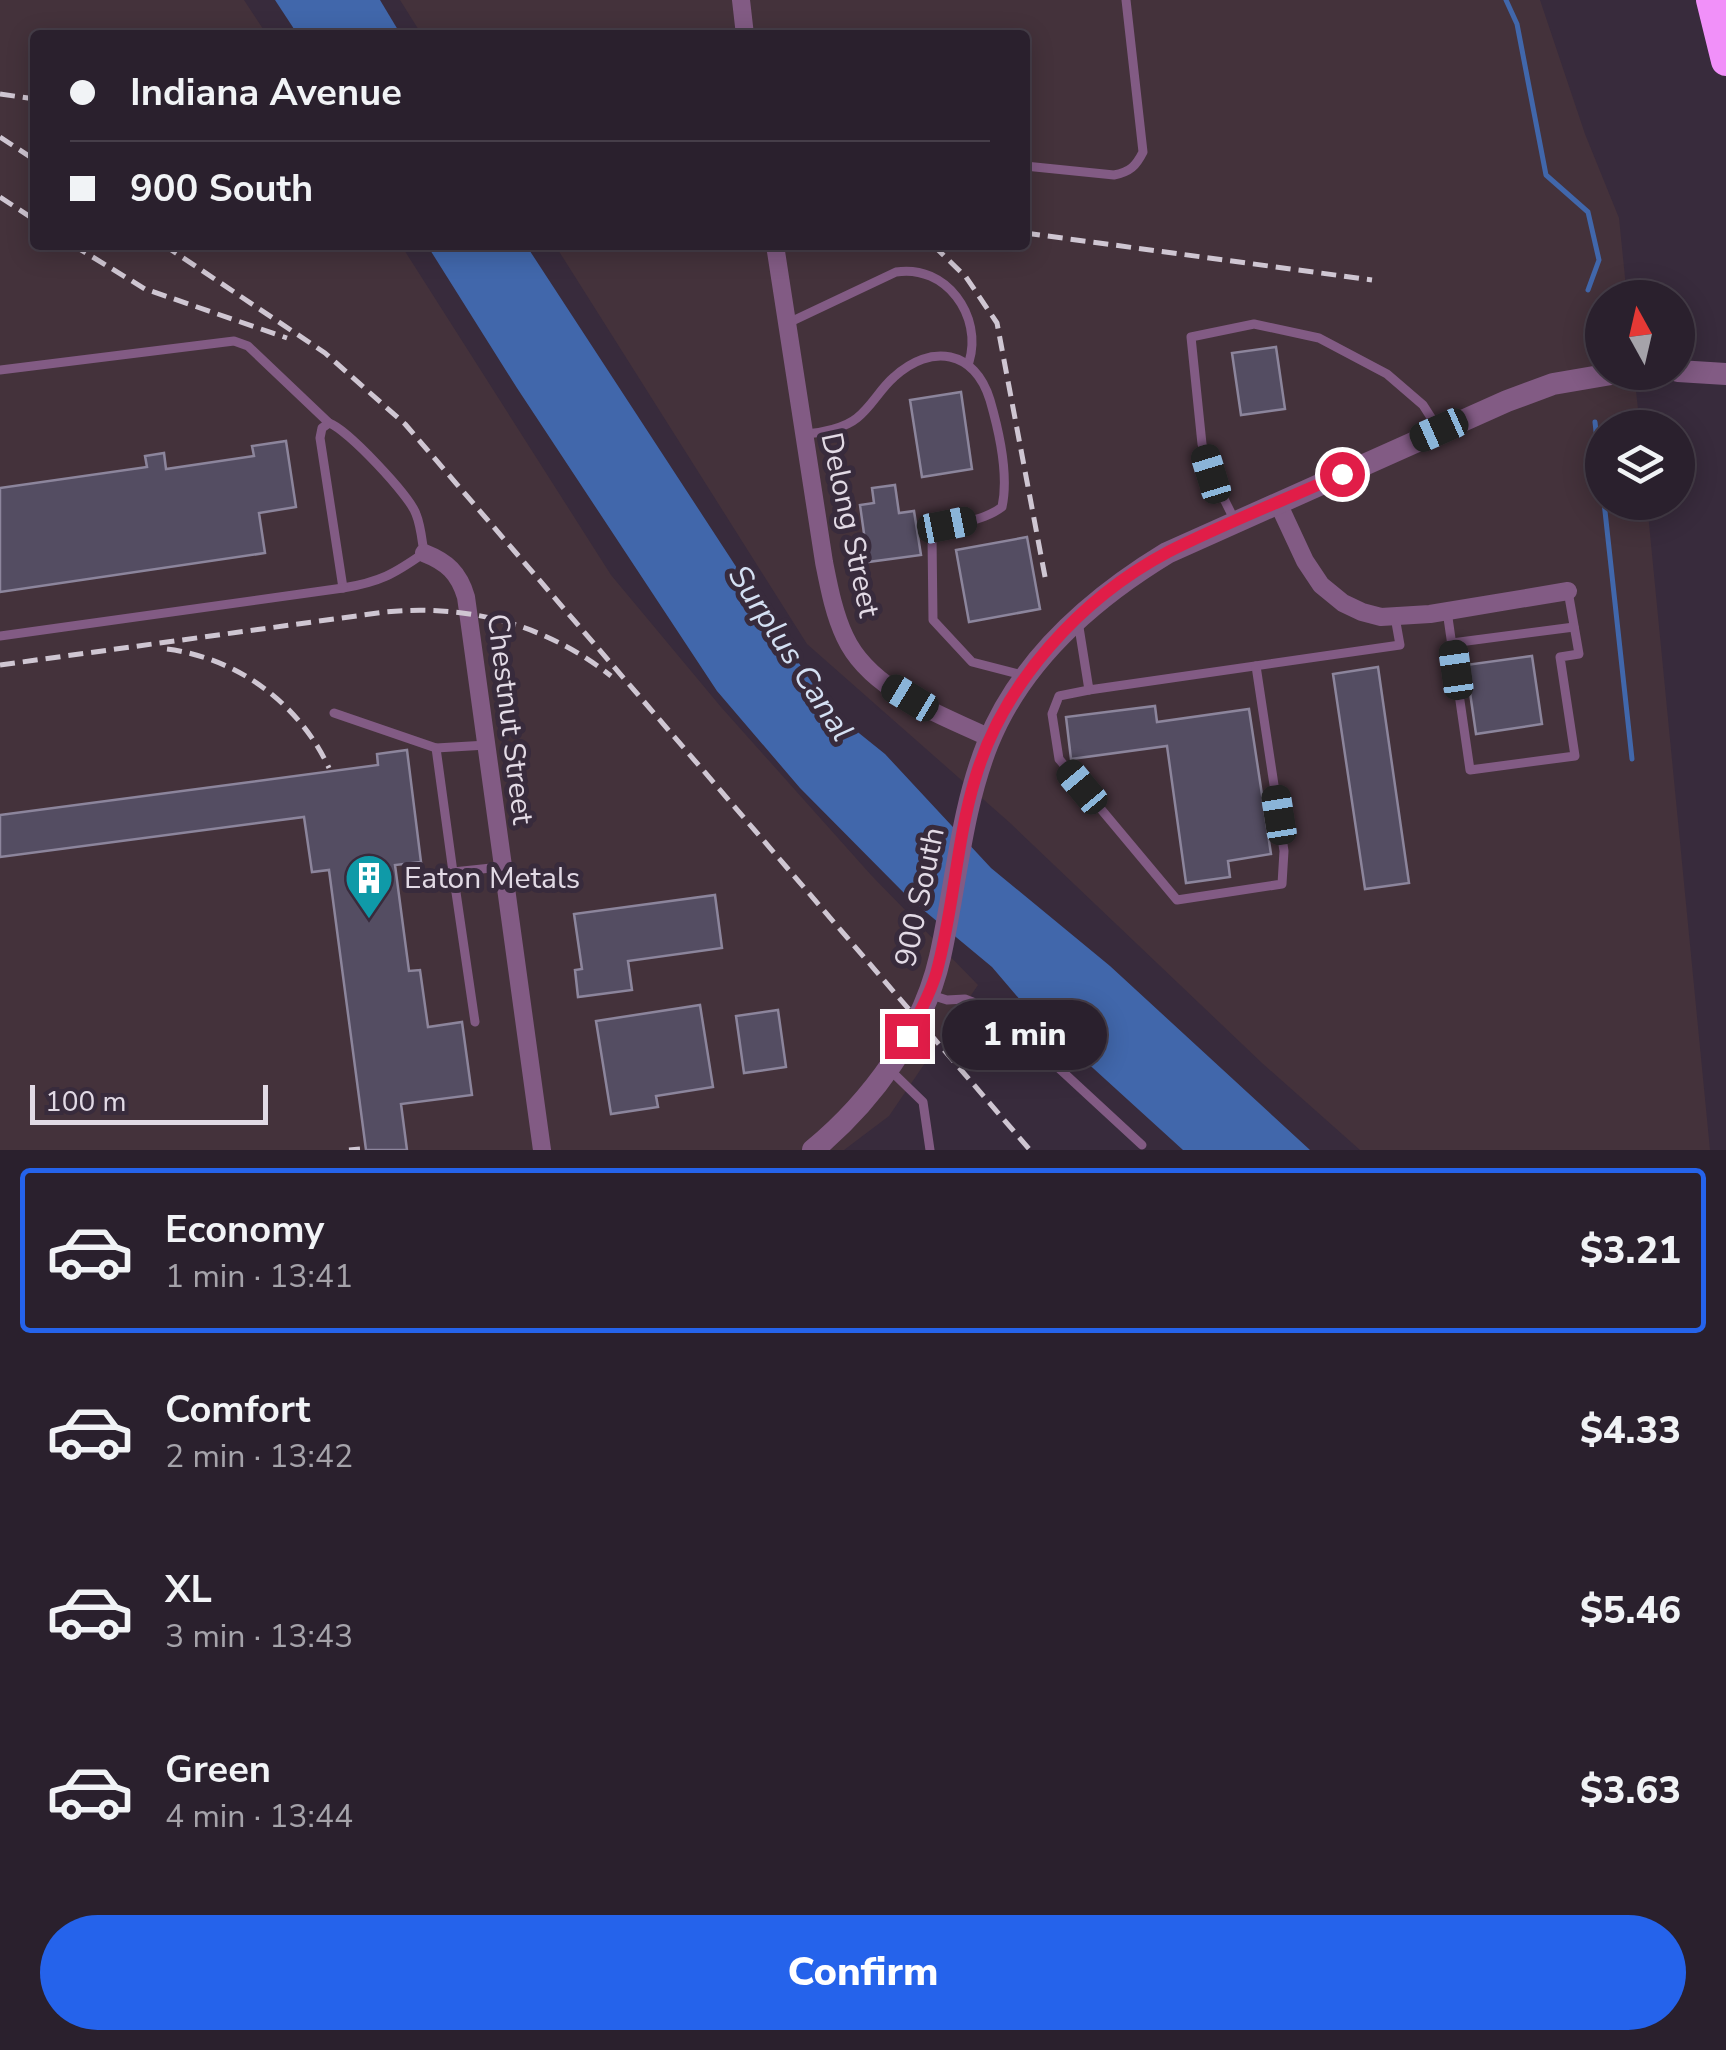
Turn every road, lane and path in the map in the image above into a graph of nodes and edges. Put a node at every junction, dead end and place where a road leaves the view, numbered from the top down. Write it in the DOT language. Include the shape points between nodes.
graph roads {
  1 [pos="740,0"];
  2 [pos="1126,0"];
  3 [pos="1712,0"];
  4 [pos="744,30"];
  5 [pos="1726,61"];
  6 [pos="1030,167"];
  7 [pos="776,250"];
  8 [pos="786,324"];
  9 [pos="969,362"];
  10 [pos="0,370"];
  11 [pos="1695,372"];
  12 [pos="1726,374"];
  13 [pos="1585,379"];
  14 [pos="329,423"];
  15 [pos="1439,430"];
  16 [pos="803,434"];
  17 [pos="1278,503"];
  18 [pos="1236,522"];
  19 [pos="424,553"];
  20 [pos="343,588"];
  21 [pos="1568,591"];
  22 [pos="1448,611"];
  23 [pos="1078,618"];
  24 [pos="1395,618"];
  25 [pos="1574,627"];
  26 [pos="0,636"];
  27 [pos="1452,644"];
  28 [pos="1256,666"];
  29 [pos="1026,676"];
  30 [pos="1089,690"];
  31 [pos="334,714"];
  32 [pos="990,738"];
  33 [pos="487,744"];
  34 [pos="436,748"];
  35 [pos="500,867"];
  36 [pos="453,872"];
  37 [pos="929,994"];
  38 [pos="475,1022"];
  39 [pos="888,1068"];
  40 [pos="1142,1144"];
  41 [pos="542,1150"];
  42 [pos="812,1150"];
  43 [pos="930,1150"];
  1 -- 4 [label="street"];
  2 -- 6 [label="lane" via="1143,152 1137,164 1114,175"];
  3 -- 5 [label="highway"];
  7 -- 8 [label="street, Delong Street"];
  8 -- 9 [label="lane" via="896,272 928,272 944,282 971,326"];
  8 -- 16 [label="street, Delong Street"];
  9 -- 16 [label="lane" via="947,356 920,360 894,376 854,421"];
  9 -- 29 [label="lane" via="984,379 1006,492 1002,507 989,517 947,525 932,536 933,620 972,662"];
  10 -- 14 [label="lane" via="234,342 248,346"];
  11 -- 12 [label="street"];
  13 -- 15 [label="street, 900 South" via="1553,384"];
  14 -- 19 [label="lane" via="358,444 416,510"];
  14 -- 20 [label="lane" via="320,438"];
  15 -- 17 [label="street, 900 South"];
  15 -- 18 [label="lane" via="1423,405 1387,374 1318,338 1254,324 1191,336 1202,444"];
  16 -- 32 [label="street, Delong Street" via="827,580 845,638 876,678"];
  17 -- 18 [label="street, 900 South"];
  17 -- 24 [label="street" via="1321,585 1362,612"];
  18 -- 23 [label="street, 900 South" via="1143,568"];
  19 -- 20 [label="lane" via="388,578"];
  19 -- 33 [label="street, Chestnut Street" via="450,566 463,586"];
  20 -- 26 [label="lane"];
  21 -- 22 [label="street"];
  21 -- 25 [label="lane"];
  22 -- 24 [label="street"];
  22 -- 27 [label="lane"];
  23 -- 29 [label="street, 900 South"];
  23 -- 30 [label="lane"];
  24 -- 28 [label="lane" via="1400,646"];
  25 -- 27 [label="lane"];
  25 -- 27 [label="lane" via="1579,654 1560,657 1576,756 1470,770"];
  28 -- 30 [label="lane"];
  28 -- 30 [label="lane" via="1284,851 1282,884 1177,900 1059,759 1052,714 1059,696"];
  29 -- 32 [label="street, 900 South"];
  31 -- 34 [label="lane"];
  32 -- 37 [label="street, 900 South" via="974,780"];
  33 -- 34 [label="lane"];
  33 -- 35 [label="street, Chestnut Street"];
  34 -- 36 [label="lane"];
  35 -- 36 [label="lane"];
  35 -- 41 [label="street, Chestnut Street"];
  36 -- 38 [label="lane"];
  37 -- 39 [label="street, 900 South"];
  37 -- 40 [label="lane" via="998,1012"];
  39 -- 42 [label="street, 900 South" via="855,1111"];
  39 -- 43 [label="lane" via="923,1102"];
}
